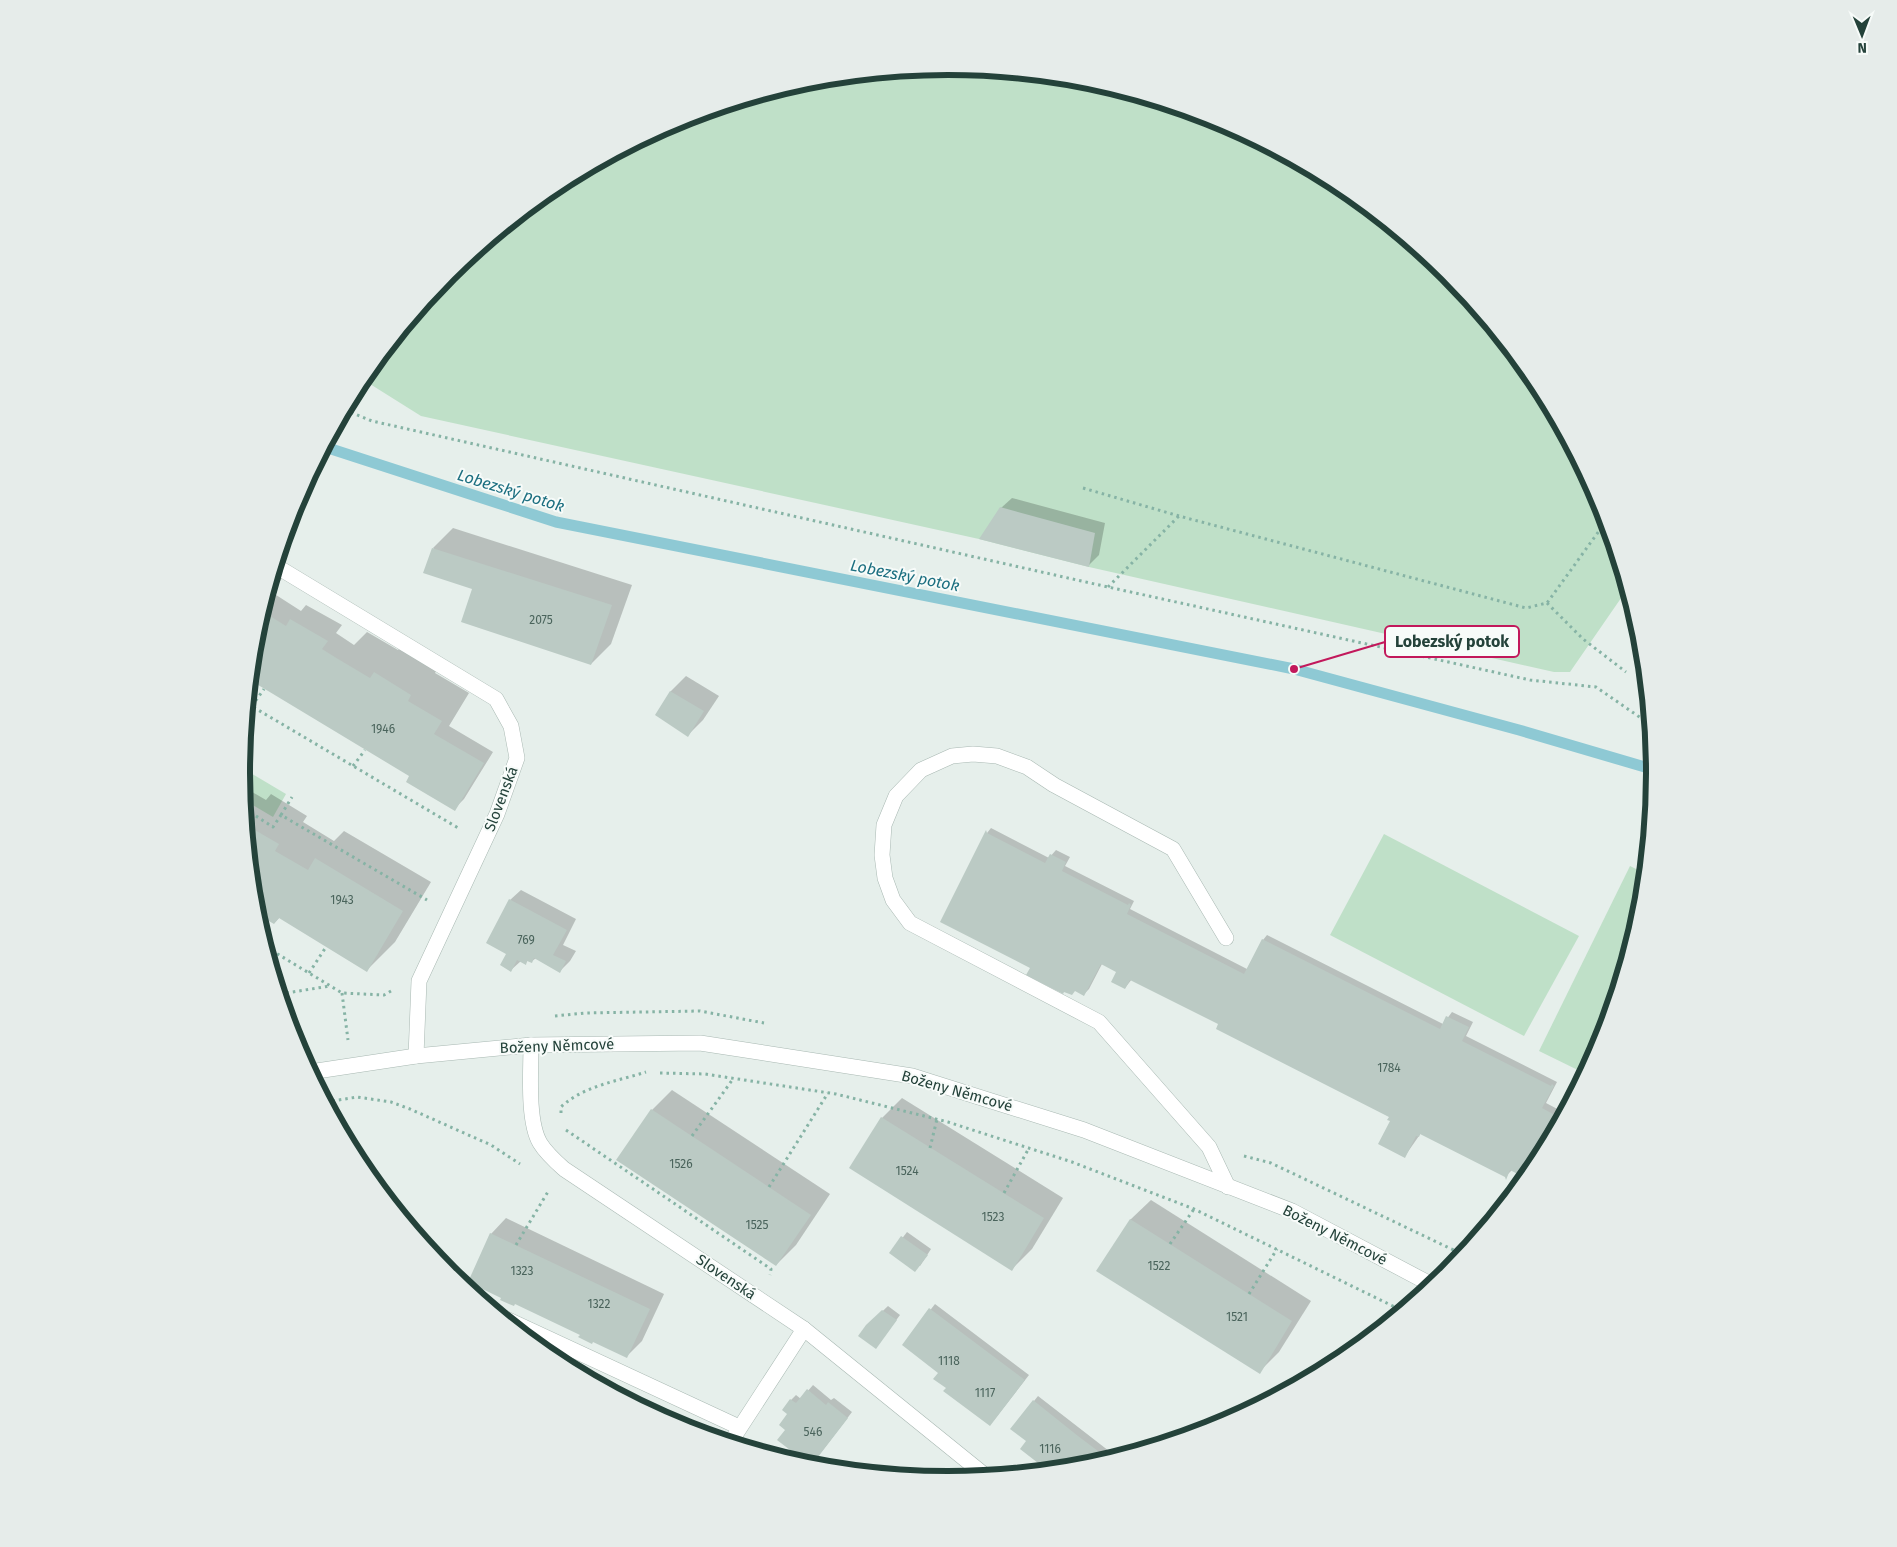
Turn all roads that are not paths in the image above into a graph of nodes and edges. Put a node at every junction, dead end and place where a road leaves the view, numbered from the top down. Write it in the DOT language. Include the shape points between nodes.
graph roads {
  1 [pos="281,569"];
  2 [pos="1226,938"];
  3 [pos="531,1045"];
  4 [pos="416,1056"];
  5 [pos="317,1071"];
  6 [pos="1228,1186"];
  7 [pos="1426,1282"];
  8 [pos="519,1325"];
  9 [pos="804,1329"];
  10 [pos="739,1427"];
  11 [pos="733,1438"];
  12 [pos="980,1471"];
  1 -- 4 [label="street, Slovenská" via="496,699 511,726 517,758 501,804 419,981"];
  2 -- 6 [label="street" via="1173,849 1027,767 997,756 952,756 921,770 896,796 884,825 882,855 885,878 893,900 910,923 1099,1022 1209,1147"];
  3 -- 4 [label="street, Boženy Němcové"];
  3 -- 6 [label="street, Boženy Němcové" via="700,1043 912,1076 1084,1130"];
  3 -- 9 [label="street, Slovenská" via="533,1122 540,1142 553,1159"];
  4 -- 5 [label="street, Boženy Němcové"];
  6 -- 7 [label="street, Boženy Němcové" via="1292,1211"];
  8 -- 10 [label="street"];
  9 -- 10 [label="street"];
  9 -- 12 [label="street, Slovenská"];
  10 -- 11 [label="street"];
}
